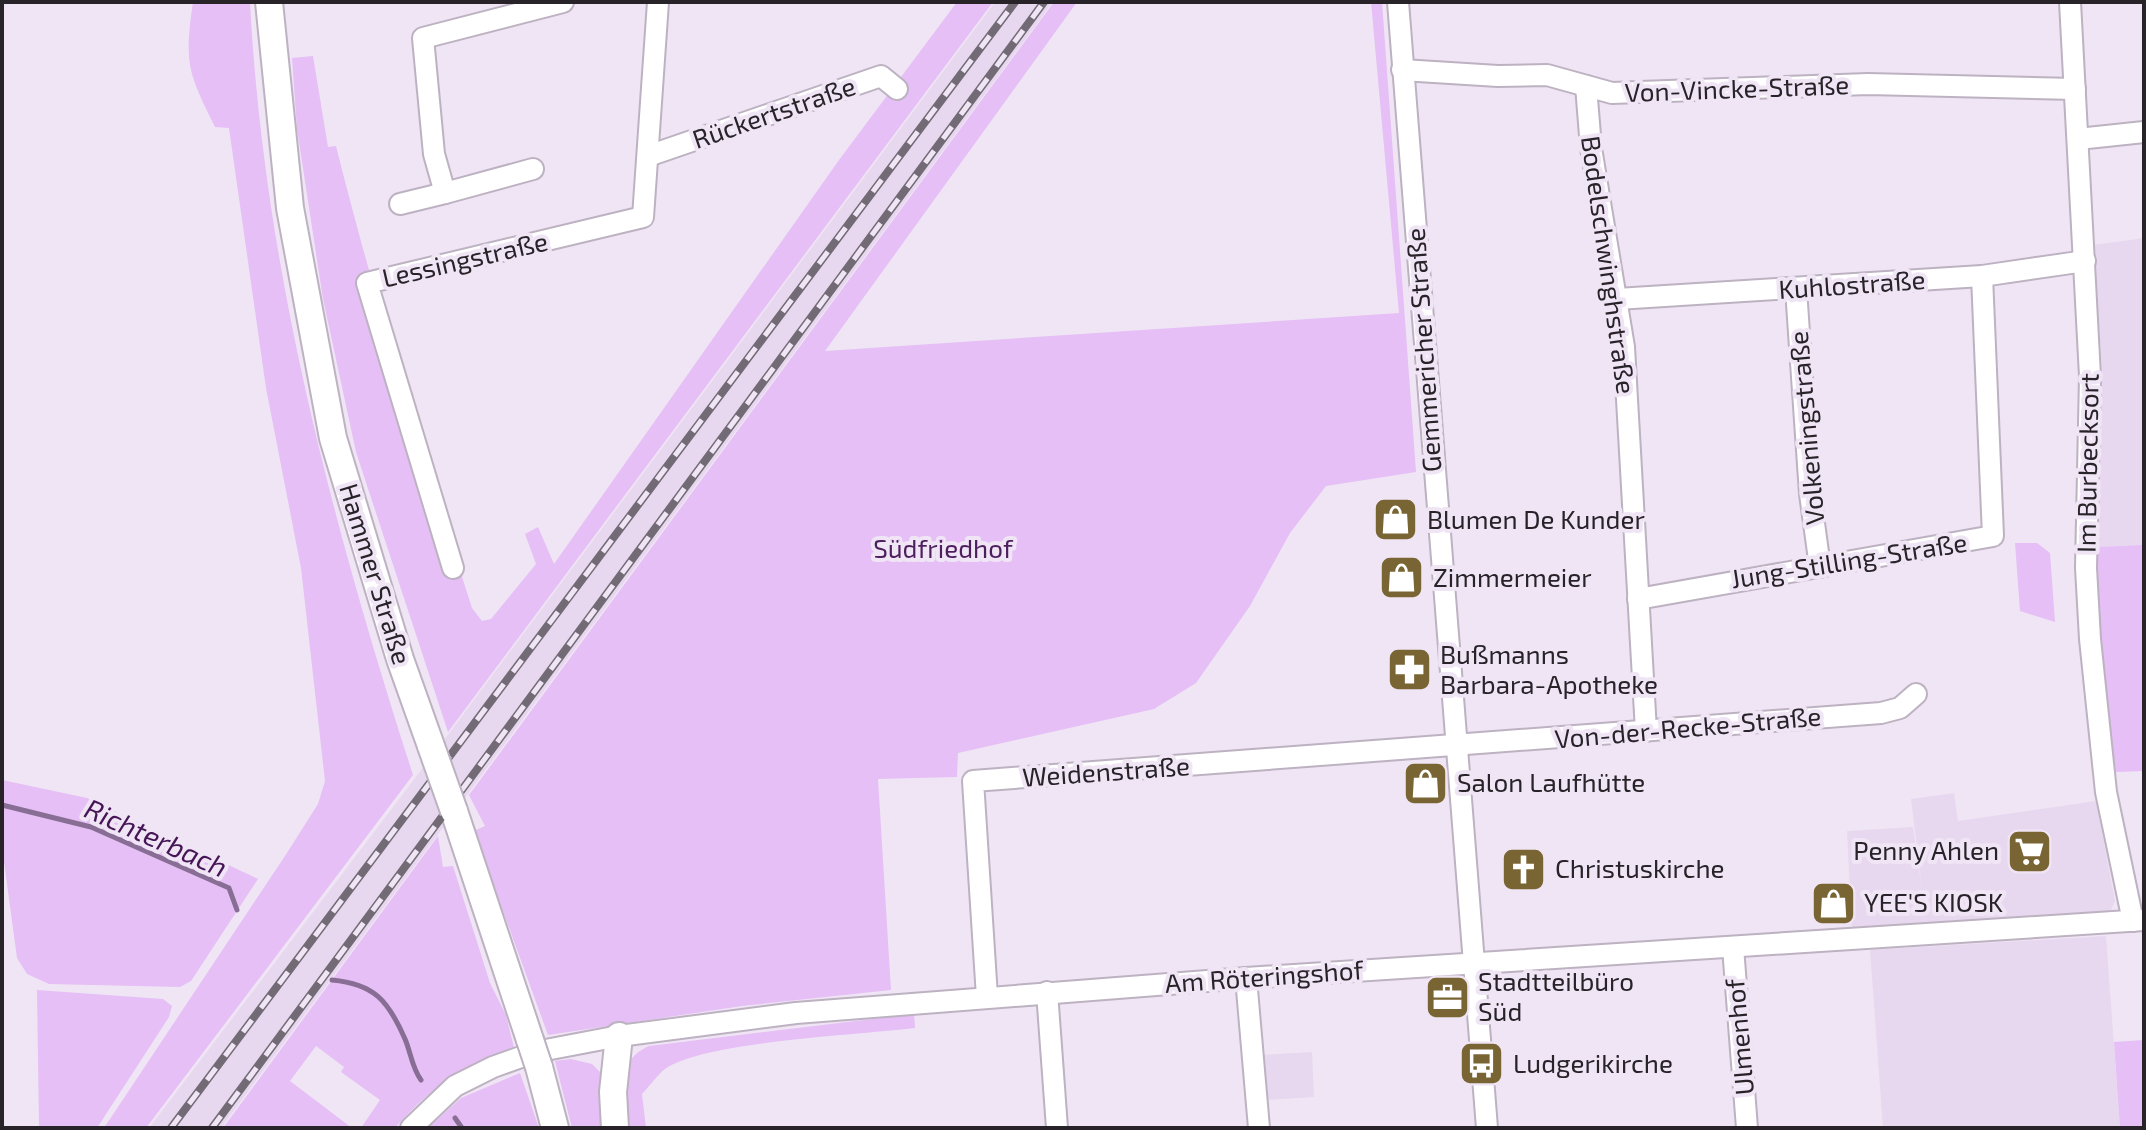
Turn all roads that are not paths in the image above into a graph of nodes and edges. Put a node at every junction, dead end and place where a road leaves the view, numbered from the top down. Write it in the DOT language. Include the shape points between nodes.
graph roads {
  1 [pos="269,2"];
  2 [pos="563,2"];
  3 [pos="658,2"];
  4 [pos="1398,2"];
  5 [pos="2070,2"];
  6 [pos="1402,70"];
  7 [pos="1586,86"];
  8 [pos="897,89"];
  9 [pos="2075,89"];
  10 [pos="2144,132"];
  11 [pos="2078,139"];
  12 [pos="648,156"];
  13 [pos="533,169"];
  14 [pos="445,193"];
  15 [pos="400,204"];
  16 [pos="2085,261"];
  17 [pos="1982,276"];
  18 [pos="1796,289"];
  19 [pos="1617,299"];
  20 [pos="1820,567"];
  21 [pos="453,568"];
  22 [pos="1638,599"];
  23 [pos="1916,694"];
  24 [pos="1646,731"];
  25 [pos="1454,748"];
  26 [pos="2138,920"];
  27 [pos="1733,947"];
  28 [pos="1474,965"];
  29 [pos="1246,978"];
  30 [pos="1047,992"];
  31 [pos="987,997"];
  32 [pos="619,1036"];
  33 [pos="411,1128"];
  34 [pos="555,1128"];
  35 [pos="615,1128"];
  36 [pos="1057,1128"];
  37 [pos="1259,1128"];
  38 [pos="1487,1128"];
  39 [pos="1747,1128"];
  1 -- 34 [label="main road, Hammer Straße, bridge" via="290,208 333,438"];
  2 -- 14 [label="street" via="423,38 434,154"];
  3 -- 12 [label="street, Lessingstraße"];
  4 -- 6 [label="street, Gemmericher Straße"];
  5 -- 9 [label="street, Im Burbecksort"];
  6 -- 7 [label="street, Von-Vincke-Straße" via="1547,75"];
  6 -- 25 [label="street, Gemmericher Straße"];
  7 -- 9 [label="street, Von-Vincke-Straße" via="1612,93 1868,84"];
  7 -- 19 [label="street, Bodelschwinghstraße"];
  8 -- 12 [label="street, Rückertstraße" via="881,76"];
  9 -- 11 [label="street, Im Burbecksort"];
  10 -- 11 [label="street"];
  11 -- 16 [label="street, Im Burbecksort"];
  12 -- 21 [label="street, Lessingstraße" via="643,217 367,283"];
  13 -- 14 [label="street"];
  14 -- 15 [label="street"];
  16 -- 17 [label="street, Kuhlostraße"];
  16 -- 26 [label="street, Im Burbecksort" via="2090,639 2106,792"];
  17 -- 18 [label="street, Kuhlostraße"];
  17 -- 20 [label="street, Jung-Stilling-Straße" via="1995,532 1990,538"];
  18 -- 19 [label="street, Kuhlostraße"];
  18 -- 20 [label="street, Volkeningstraße"];
  19 -- 22 [label="street, Bodelschwinghstraße"];
  20 -- 22 [label="street, Jung-Stilling-Straße"];
  22 -- 24 [label="street, Bodelschwinghstraße"];
  23 -- 24 [label="street, Von-der-Recke-Straße" via="1900,708 1881,713"];
  24 -- 25 [label="street, Von-der-Recke-Straße"];
  25 -- 28 [label="street, Gemmericher Straße"];
  25 -- 31 [label="street, Weidenstraße" via="973,781"];
  26 -- 27 [label="street, Am Röteringshof"];
  27 -- 28 [label="street, Am Röteringshof"];
  27 -- 39 [label="street, Ulmenhof"];
  28 -- 29 [label="street, Am Röteringshof"];
  28 -- 38 [label="street, Gemmericher Straße"];
  29 -- 30 [label="street, Am Röteringshof"];
  29 -- 37 [label="street"];
  30 -- 31 [label="street, Am Röteringshof"];
  30 -- 36 [label="street"];
  31 -- 32 [label="street, Am Röteringshof" via="796,1013"];
  32 -- 33 [label="street, Am Röteringshof" via="551,1048 493,1067 455,1086"];
  32 -- 35 [label="main road"];
}
